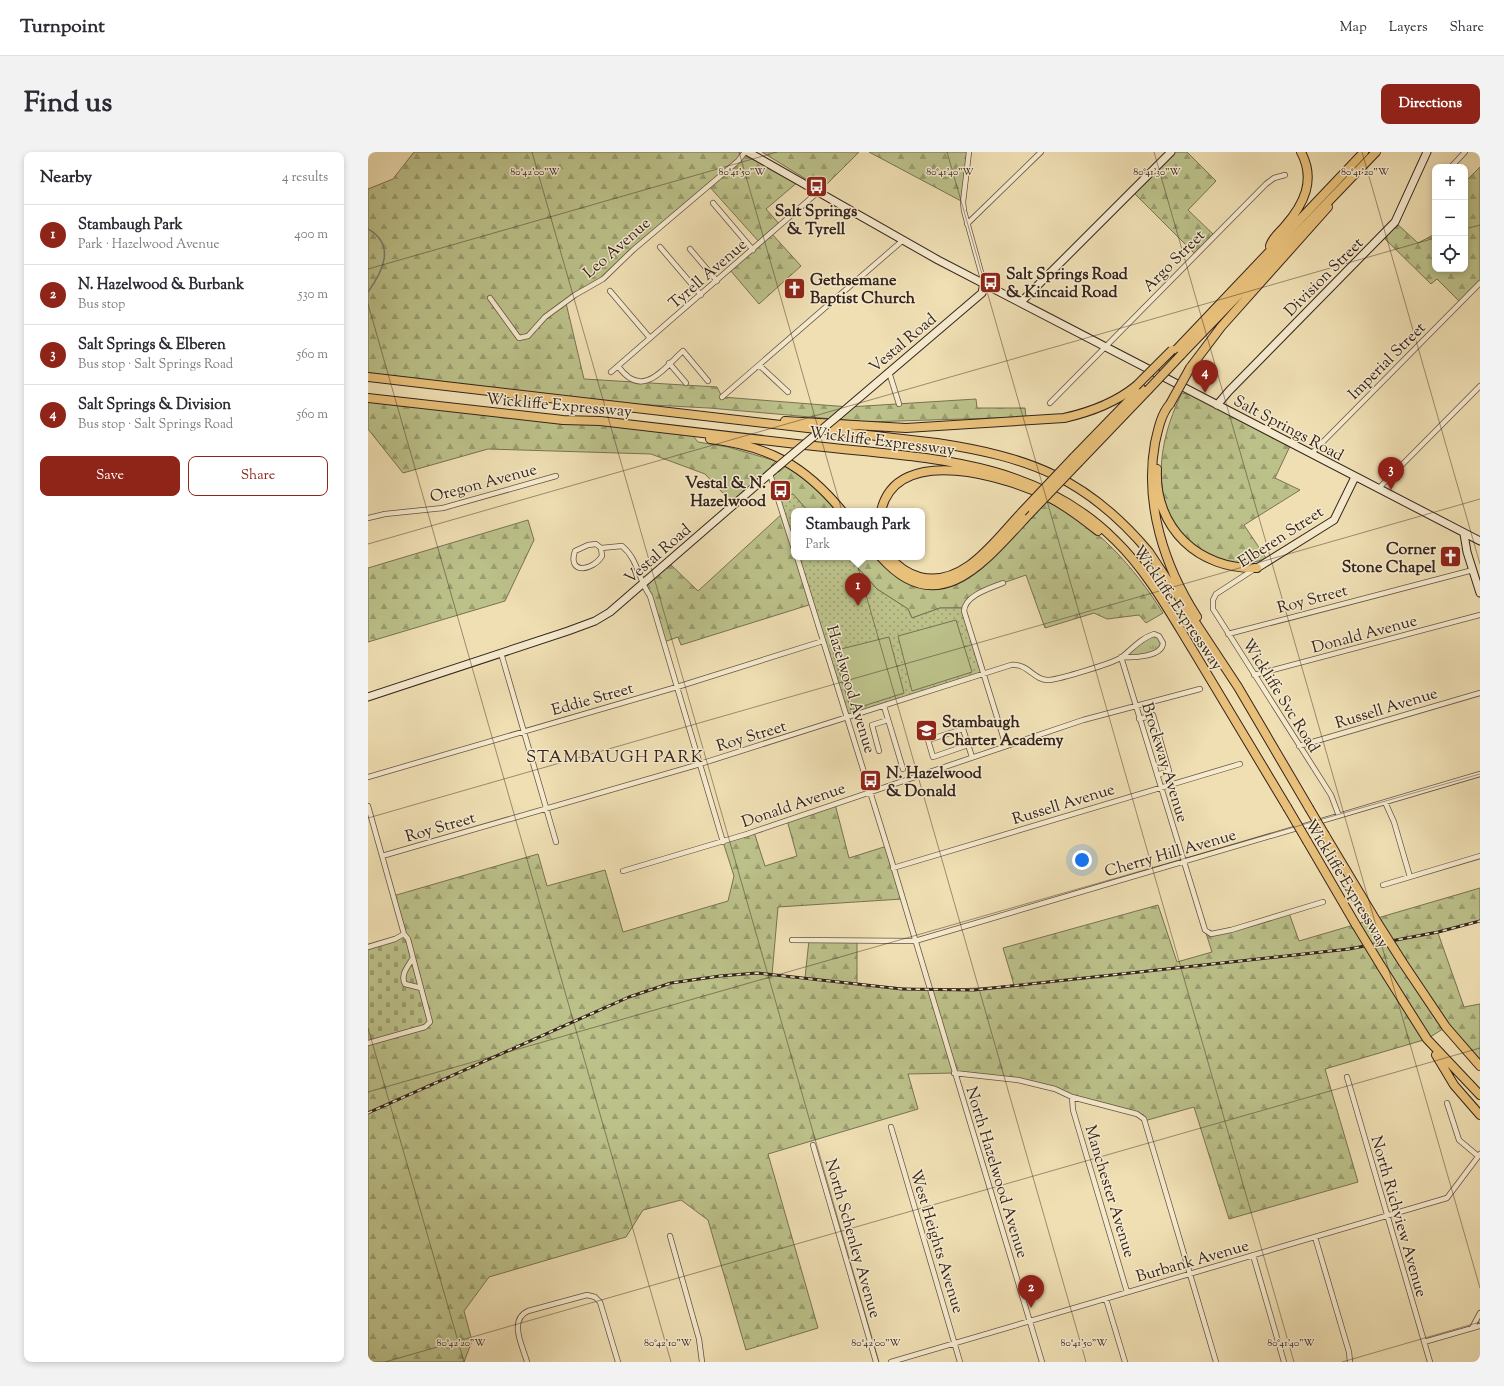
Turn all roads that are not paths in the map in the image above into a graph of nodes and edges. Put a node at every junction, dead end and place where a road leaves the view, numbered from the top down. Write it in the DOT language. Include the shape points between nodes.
graph roads {
  1 [pos="745,152"];
  2 [pos="748,152"];
  3 [pos="969,152"];
  4 [pos="1041,152"];
  5 [pos="1170,152"];
  6 [pos="1301,152"];
  7 [pos="1364,152"];
  8 [pos="1376,152"];
  9 [pos="1427,152"];
  10 [pos="1465,152"];
  11 [pos="1454,164"];
  12 [pos="1285,175"];
  13 [pos="1340,190"];
  14 [pos="818,192"];
  15 [pos="713,203"];
  16 [pos="967,224"];
  17 [pos="902,240"];
  18 [pos="660,247"];
  19 [pos="690,249"];
  20 [pos="753,250"];
  21 [pos="1267,254"];
  22 [pos="717,281"];
  23 [pos="984,283"];
  24 [pos="1480,284"];
  25 [pos="610,291"];
  26 [pos="701,295"];
  27 [pos="490,298"];
  28 [pos="1021,302"];
  29 [pos="650,338"];
  30 [pos="1105,347"];
  31 [pos="1176,352"];
  32 [pos="669,363"];
  33 [pos="759,365"];
  34 [pos="618,366"];
  35 [pos="611,372"];
  36 [pos="889,372"];
  37 [pos="368,377"];
  38 [pos="708,381"];
  39 [pos="686,383"];
  40 [pos="1480,386"];
  41 [pos="1142,388"];
  42 [pos="788,392"];
  43 [pos="722,397"];
  44 [pos="368,398"];
  45 [pos="1050,403"];
  46 [pos="899,404"];
  47 [pos="1170,404"];
  48 [pos="1217,405"];
  49 [pos="743,421"];
  50 [pos="689,431"];
  51 [pos="1311,454"];
  52 [pos="1076,460"];
  53 [pos="772,472"];
  54 [pos="556,476"];
  55 [pos="1355,477"];
  56 [pos="1378,489"];
  57 [pos="839,508"];
  58 [pos="882,508"];
  59 [pos="368,518"];
  60 [pos="1464,534"];
  61 [pos="791,538"];
  62 [pos="1480,541"];
  63 [pos="601,548"];
  64 [pos="798,560"];
  65 [pos="884,560"];
  66 [pos="893,560"];
  67 [pos="1257,568"];
  68 [pos="1473,570"];
  69 [pos="1003,583"];
  70 [pos="642,584"];
  71 [pos="1153,588"];
  72 [pos="1222,590"];
  73 [pos="1480,593"];
  74 [pos="1480,615"];
  75 [pos="1228,634"];
  76 [pos="823,641"];
  77 [pos="501,653"];
  78 [pos="1121,657"];
  79 [pos="984,674"];
  80 [pos="1254,676"];
  81 [pos="677,687"];
  82 [pos="1238,687"];
  83 [pos="1200,689"];
  84 [pos="1480,693"];
  85 [pos="368,697"];
  86 [pos="884,706"];
  87 [pos="1135,706"];
  88 [pos="848,718"];
  89 [pos="1139,719"];
  90 [pos="888,720"];
  91 [pos="524,731"];
  92 [pos="968,745"];
  93 [pos="1006,746"];
  94 [pos="1299,746"];
  95 [pos="879,751"];
  96 [pos="972,757"];
  97 [pos="700,764"];
  98 [pos="1240,764"];
  99 [pos="903,769"];
  100 [pos="1480,774"];
  101 [pos="1157,775"];
  102 [pos="368,777"];
  103 [pos="1161,788"];
  104 [pos="870,792"];
  105 [pos="1386,802"];
  106 [pos="368,806"];
  107 [pos="546,809"];
  108 [pos="1339,816"];
  109 [pos="556,842"];
  110 [pos="723,842"];
  111 [pos="382,856"];
  112 [pos="1480,856"];
  113 [pos="1184,862"];
  114 [pos="893,868"];
  115 [pos="624,871"];
  116 [pos="1410,877"];
  117 [pos="1383,885"];
  118 [pos="1323,902"];
  119 [pos="404,934"];
  120 [pos="792,940"];
  121 [pos="915,941"];
  122 [pos="368,946"];
  123 [pos="413,958"];
  124 [pos="421,988"];
  125 [pos="929,990"];
  126 [pos="1427,1039"];
  127 [pos="368,1043"];
  128 [pos="1468,1053"];
  129 [pos="1480,1062"];
  130 [pos="1480,1066"];
  131 [pos="954,1073"];
  132 [pos="1347,1077"];
  133 [pos="1480,1095"];
  134 [pos="1072,1097"];
  135 [pos="1447,1103"];
  136 [pos="1480,1115"];
  137 [pos="891,1127"];
  138 [pos="813,1145"];
  139 [pos="1479,1155"];
  140 [pos="1386,1215"];
  141 [pos="670,1236"];
  142 [pos="1315,1237"];
  143 [pos="1253,1255"];
  144 [pos="1190,1274"];
  145 [pos="1127,1292"];
  146 [pos="1106,1299"];
  147 [pos="1480,1313"];
  148 [pos="1030,1321"];
  149 [pos="1480,1326"];
  150 [pos="1472,1328"];
  151 [pos="1424,1342"];
  152 [pos="955,1343"];
  153 [pos="527,1362"];
  154 [pos="618,1362"];
  155 [pos="702,1362"];
  156 [pos="876,1362"];
  157 [pos="891,1362"];
  158 [pos="960,1362"];
  159 [pos="1042,1362"];
  160 [pos="1125,1362"];
  161 [pos="1216,1362"];
  162 [pos="1284,1362"];
  163 [pos="1350,1362"];
  164 [pos="1430,1362"];
  1 -- 27 [label="street, Leo Avenue" via="738,161 603,279 545,317 528,336 519,338"];
  2 -- 14 [label="street, Salt Springs Road"];
  3 -- 16 [label="street" via="963,202"];
  4 -- 16 [label="street"];
  5 -- 28 [label="street"];
  6 -- 21 [label="highway" via="1309,181 1305,196 1298,209 1271,242"];
  7 -- 21 [label="highway"];
  8 -- 13 [label="highway"];
  9 -- 48 [label="street, Division Street" via="1395,222"];
  10 -- 11 [label="street"];
  12 -- 30 [label="street, Argo Street" via="1266,184"];
  13 -- 31 [label="highway"];
  13 -- 47 [label="highway, bridge" via="1333,202 1221,327 1190,368"];
  14 -- 17 [label="street, Salt Springs Road"];
  14 -- 20 [label="street, Tyrell Avenue"];
  15 -- 20 [label="street"];
  16 -- 23 [label="street"];
  17 -- 23 [label="street, Salt Springs Road"];
  17 -- 33 [label="street" via="894,250"];
  18 -- 26 [label="street"];
  19 -- 22 [label="street"];
  20 -- 22 [label="street, Tyrell Avenue"];
  21 -- 31 [label="highway"];
  22 -- 26 [label="street, Tyrell Avenue"];
  23 -- 28 [label="street, Salt Springs Road"];
  23 -- 36 [label="street, Vestal Road" via="982,293"];
  24 -- 51 [label="street, Imperial Street"];
  25 -- 29 [label="street"];
  26 -- 29 [label="street, Tyrell Avenue"];
  28 -- 30 [label="street, Salt Springs Road"];
  29 -- 34 [label="street, Tyrell Avenue"];
  30 -- 45 [label="street, Argo Street"];
  30 -- 48 [label="street, Salt Springs Road"];
  31 -- 41 [label="highway, bridge"];
  31 -- 41 [label="highway, bridge"];
  32 -- 34 [label="street" via="650,380 642,381 633,381"];
  32 -- 38 [label="street" via="683,351"];
  32 -- 39 [label="street"];
  33 -- 42 [label="street"];
  33 -- 43 [label="street"];
  34 -- 35 [label="street, Tyrell Avenue"];
  36 -- 46 [label="street"];
  36 -- 53 [label="street, Vestal Road, bridge"];
  37 -- 49 [label="highway, Wickliffe Expressway"];
  40 -- 56 [label="street"];
  41 -- 49 [label="highway" via="1100,408 1074,416 1048,419 906,428 804,421"];
  41 -- 52 [label="highway"];
  44 -- 50 [label="highway, Wickliffe Expressway" via="562,420 600,421"];
  47 -- 67 [label="highway" via="1159,450 1157,478 1159,496 1169,520 1184,541 1208,559 1232,567"];
  47 -- 82 [label="highway" via="1159,427 1153,457 1152,487 1157,522 1183,591"];
  48 -- 51 [label="street, Salt Springs Road"];
  49 -- 82 [label="highway, Wickliffe Expressway" via="936,442 977,449 1022,461 1076,486 1117,516 1149,552"];
  50 -- 57 [label="highway" via="700,437 748,447 784,460 817,483"];
  50 -- 71 [label="highway, Wickliffe Expressway" via="934,459 1017,477 1054,494 1093,519 1128,553"];
  51 -- 55 [label="street, Salt Springs Road"];
  52 -- 65 [label="highway, bridge" via="1033,510 984,562 969,574 949,583 930,585 896,573"];
  52 -- 66 [label="highway, bridge" via="976,559 950,576 916,576"];
  53 -- 61 [label="street"];
  53 -- 70 [label="street, Vestal Road"];
  54 -- 59 [label="street, Oregon Avenue" via="443,508"];
  55 -- 56 [label="street, Salt Springs Road"];
  55 -- 67 [label="street, Elberen Street" via="1334,520"];
  56 -- 60 [label="street, Salt Springs Road"];
  58 -- 71 [label="highway" via="885,498 896,484 918,472 960,472 1010,482 1050,498 1082,518 1110,542"];
  60 -- 62 [label="street, Salt Springs Road"];
  60 -- 68 [label="street"];
  63 -- 63 [label="street" via="596,544 580,548 575,551 572,558 574,564 585,568 593,565 602,556"];
  63 -- 70 [label="street" via="622,546 629,552"];
  64 -- 76 [label="street, Hazelwood Avenue"];
  67 -- 72 [label="street, Elberen Street"];
  68 -- 73 [label="street"];
  68 -- 75 [label="street, Roy Street"];
  69 -- 79 [label="street" via="974,596 964,608"];
  70 -- 77 [label="street, Vestal Road" via="610,612 595,621"];
  70 -- 81 [label="street" via="650,596"];
  71 -- 126 [label="highway, Wickliffe Expressway, bridge"];
  72 -- 75 [label="street, Wickliffe Svc Road" via="1214,597 1212,605"];
  74 -- 80 [label="street, Donald Avenue"];
  75 -- 80 [label="street, Wickliffe Svc Road"];
  76 -- 81 [label="street, Eddie Street"];
  76 -- 88 [label="street, Hazelwood Avenue"];
  77 -- 85 [label="street, Vestal Road"];
  77 -- 91 [label="street"];
  78 -- 78 [label="street, Roy Street" via="1137,657 1158,652 1163,646 1162,639 1156,634 1151,635"];
  78 -- 79 [label="street, Roy Street" via="1048,680 1042,680 1016,664"];
  78 -- 87 [label="street, Brockway Avenue"];
  79 -- 86 [label="street, Roy Street"];
  79 -- 93 [label="street"];
  80 -- 94 [label="street, Wickliffe Svc Road"];
  81 -- 91 [label="street, Eddie Street"];
  81 -- 97 [label="street"];
  82 -- 128 [label="highway, Wickliffe Expressway, bridge" via="1377,922 1446,1027"];
  83 -- 87 [label="street, Donald Avenue"];
  84 -- 94 [label="street, Russell Avenue"];
  86 -- 88 [label="street, Roy Street"];
  86 -- 90 [label="street"];
  87 -- 89 [label="street, Brockway Avenue"];
  87 -- 93 [label="street, Donald Avenue" via="1083,720"];
  88 -- 97 [label="street, Roy Street"];
  88 -- 104 [label="street, Hazelwood Avenue"];
  89 -- 101 [label="street, Brockway Avenue"];
  89 -- 101 [label="street" via="1153,715 1169,771"];
  90 -- 95 [label="street" via="872,725"];
  90 -- 99 [label="street"];
  91 -- 102 [label="street, Eddie Street"];
  91 -- 107 [label="street"];
  92 -- 92 [label="street" via="963,729 928,740 933,757"];
  92 -- 96 [label="street"];
  93 -- 96 [label="street, Donald Avenue"];
  94 -- 108 [label="street, Wickliffe Svc Road" via="1333,800"];
  96 -- 104 [label="street, Donald Avenue"];
  97 -- 107 [label="street, Roy Street"];
  97 -- 110 [label="street"];
  98 -- 103 [label="street, Russell Avenue"];
  100 -- 105 [label="street, Cherry Hill Avenue"];
  101 -- 103 [label="street, Brockway Avenue"];
  103 -- 113 [label="street, Brockway Avenue"];
  103 -- 114 [label="street, Russell Avenue"];
  104 -- 110 [label="street, Donald Avenue"];
  104 -- 114 [label="street, Hazelwood Avenue"];
  105 -- 108 [label="street, Cherry Hill Avenue"];
  105 -- 116 [label="street"];
  106 -- 111 [label="street"];
  107 -- 109 [label="street"];
  107 -- 111 [label="street, Roy Street"];
  108 -- 113 [label="street, Cherry Hill Avenue"];
  110 -- 115 [label="street, Donald Avenue"];
  111 -- 119 [label="street"];
  112 -- 116 [label="street"];
  113 -- 118 [label="street, Brockway Avenue" via="1208,933 1216,934"];
  113 -- 121 [label="street, Cherry Hill Avenue"];
  114 -- 121 [label="street, Hazelwood Avenue"];
  116 -- 117 [label="street"];
  119 -- 122 [label="street"];
  119 -- 123 [label="street"];
  120 -- 121 [label="street, Cherry Hill Avenue"];
  121 -- 125 [label="street, Hazelwood Avenue"];
  123 -- 124 [label="street"];
  123 -- 124 [label="street" via="403,980 405,984"];
  124 -- 127 [label="street" via="429,1024"];
  125 -- 131 [label="street, North Hazelwood Avenue"];
  126 -- 133 [label="highway, Wickliffe Expressway"];
  126 -- 136 [label="highway" via="1454,1085"];
  128 -- 129 [label="highway"];
  128 -- 130 [label="highway, Wickliffe Expressway"];
  131 -- 134 [label="street" via="1018,1080 1055,1089"];
  131 -- 148 [label="street, North Hazelwood Avenue"];
  132 -- 140 [label="street, North Richview Avenue"];
  134 -- 144 [label="street" via="1137,1114 1144,1119"];
  134 -- 145 [label="street, Manchester Avenue" via="1073,1110"];
  135 -- 139 [label="street" via="1459,1140"];
  137 -- 152 [label="street, West Heights Avenue"];
  138 -- 156 [label="street, North Schenley Avenue"];
  139 -- 140 [label="street, Burbank Avenue" via="1449,1197"];
  140 -- 142 [label="street, Burbank Avenue"];
  140 -- 151 [label="street, North Richview Avenue"];
  141 -- 155 [label="street" via="699,1339"];
  142 -- 143 [label="street, Burbank Avenue"];
  142 -- 163 [label="street"];
  143 -- 144 [label="street, Burbank Avenue"];
  143 -- 162 [label="street"];
  144 -- 145 [label="street, Burbank Avenue"];
  144 -- 161 [label="street"];
  145 -- 146 [label="street, Burbank Avenue"];
  146 -- 148 [label="street, Burbank Avenue"];
  146 -- 160 [label="street"];
  147 -- 150 [label="street"];
  148 -- 152 [label="street, Burbank Avenue"];
  148 -- 159 [label="street, North Hazelwood Avenue"];
  149 -- 150 [label="street"];
  150 -- 151 [label="street"];
  151 -- 164 [label="street, North Richview Avenue"];
  152 -- 157 [label="street, Burbank Avenue"];
  152 -- 158 [label="street, West Heights Avenue"];
  153 -- 154 [label="street" via="518,1327 520,1317 528,1311 587,1295 599,1300"];
}
